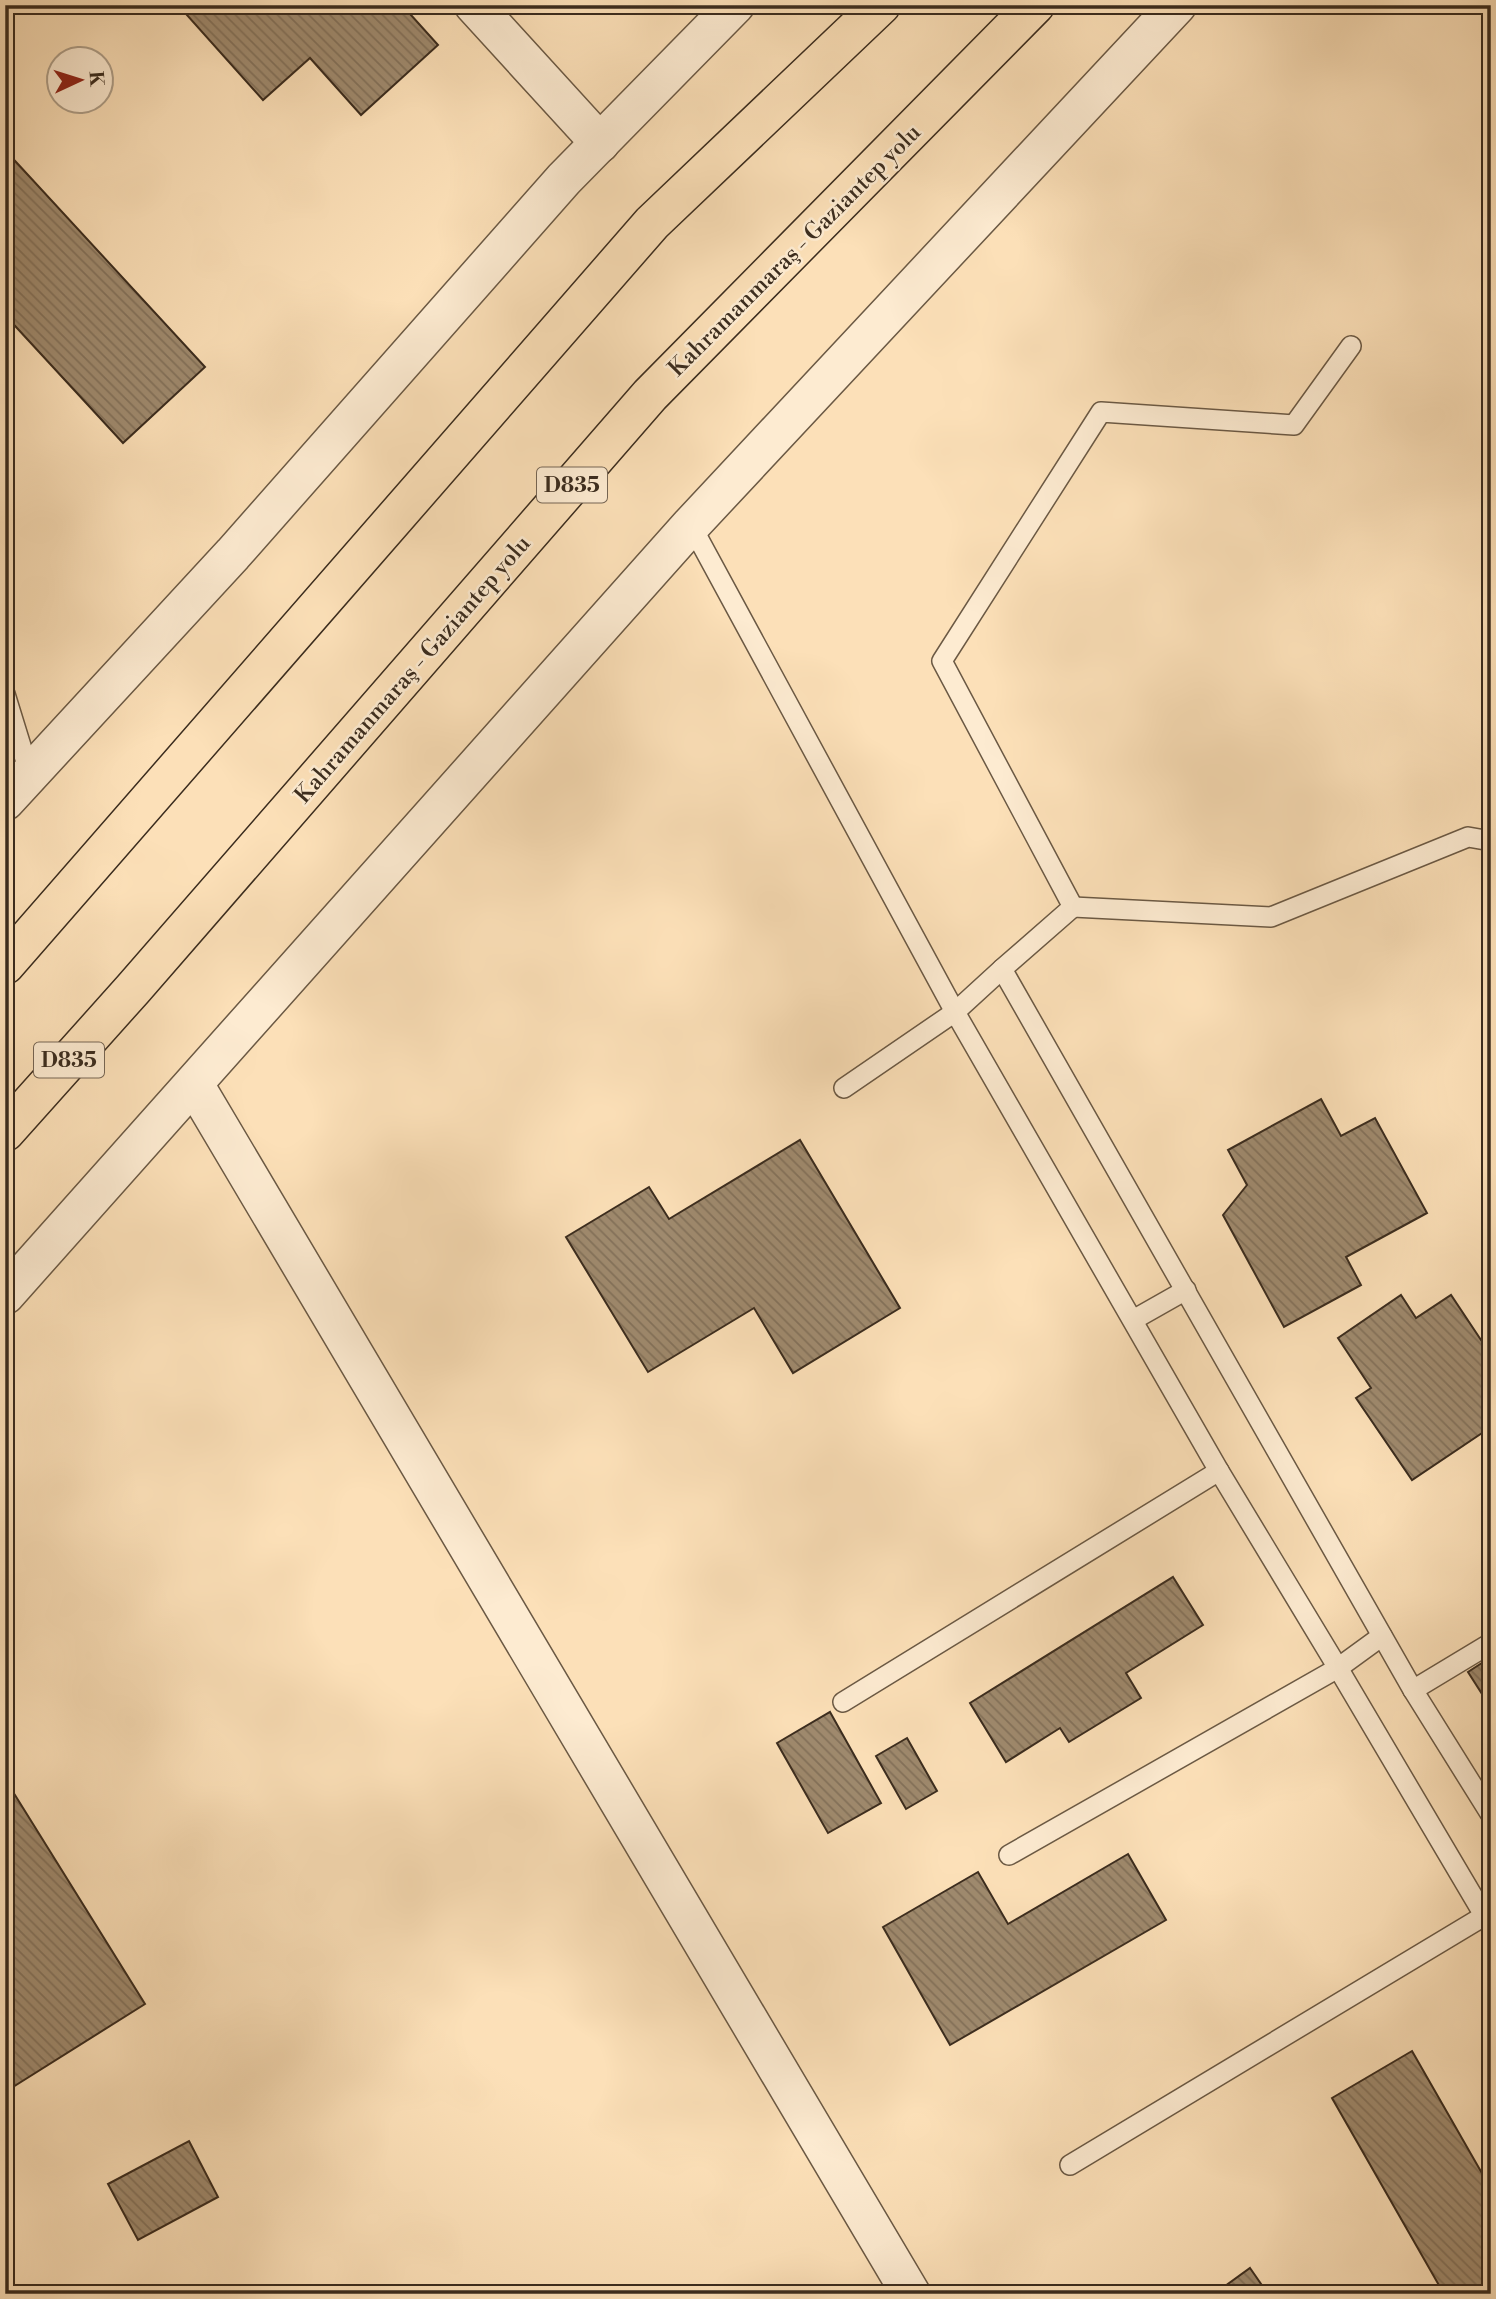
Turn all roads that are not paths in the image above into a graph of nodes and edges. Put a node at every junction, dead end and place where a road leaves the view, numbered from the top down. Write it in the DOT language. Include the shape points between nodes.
graph roads {
  1 [pos="474,5"];
  2 [pos="735,5"];
  3 [pos="881,5"];
  4 [pos="1035,5"];
  5 [pos="1177,5"];
  6 [pos="600,143"];
  7 [pos="1351,345"];
  8 [pos="691,525"];
  9 [pos="5,694"];
  10 [pos="18,788"];
  11 [pos="1491,841"];
  12 [pos="1073,907"];
  13 [pos="5,965"];
  14 [pos="1002,968"];
  15 [pos="955,1013"];
  16 [pos="194,1084"];
  17 [pos="845,1088"];
  18 [pos="5,1132"];
  19 [pos="1186,1290"];
  20 [pos="5,1295"];
  21 [pos="1133,1320"];
  22 [pos="1219,1471"];
  23 [pos="1382,1636"];
  24 [pos="1491,1643"];
  25 [pos="1338,1668"];
  26 [pos="1413,1690"];
  27 [pos="843,1702"];
  28 [pos="1491,1815"];
  29 [pos="1009,1855"];
  30 [pos="1487,1922"];
  31 [pos="1070,2165"];
  32 [pos="911,2294"];
  1 -- 6 [label="street"];
  2 -- 6 [label="street"];
  3 -- 13 [label="highway" via="652,223"];
  4 -- 18 [label="highway, Kahramanmaraş - Gaziantep yolu / D835" via="650,395"];
  5 -- 8 [label="street"];
  6 -- 10 [label="street"];
  7 -- 12 [label="lane" via="1294,425 1101,412 942,661"];
  8 -- 15 [label="lane"];
  8 -- 16 [label="street"];
  9 -- 10 [label="lane"];
  11 -- 12 [label="lane" via="1468,837 1271,918"];
  12 -- 14 [label="lane"];
  14 -- 15 [label="lane"];
  14 -- 19 [label="lane"];
  15 -- 17 [label="lane"];
  15 -- 21 [label="lane"];
  16 -- 20 [label="street"];
  16 -- 32 [label="street"];
  19 -- 21 [label="lane"];
  19 -- 23 [label="lane"];
  21 -- 22 [label="lane"];
  22 -- 25 [label="lane"];
  22 -- 27 [label="lane"];
  23 -- 25 [label="lane"];
  23 -- 26 [label="lane"];
  24 -- 26 [label="lane"];
  25 -- 29 [label="lane"];
  25 -- 30 [label="lane"];
  26 -- 28 [label="lane"];
  30 -- 31 [label="lane"];
}
